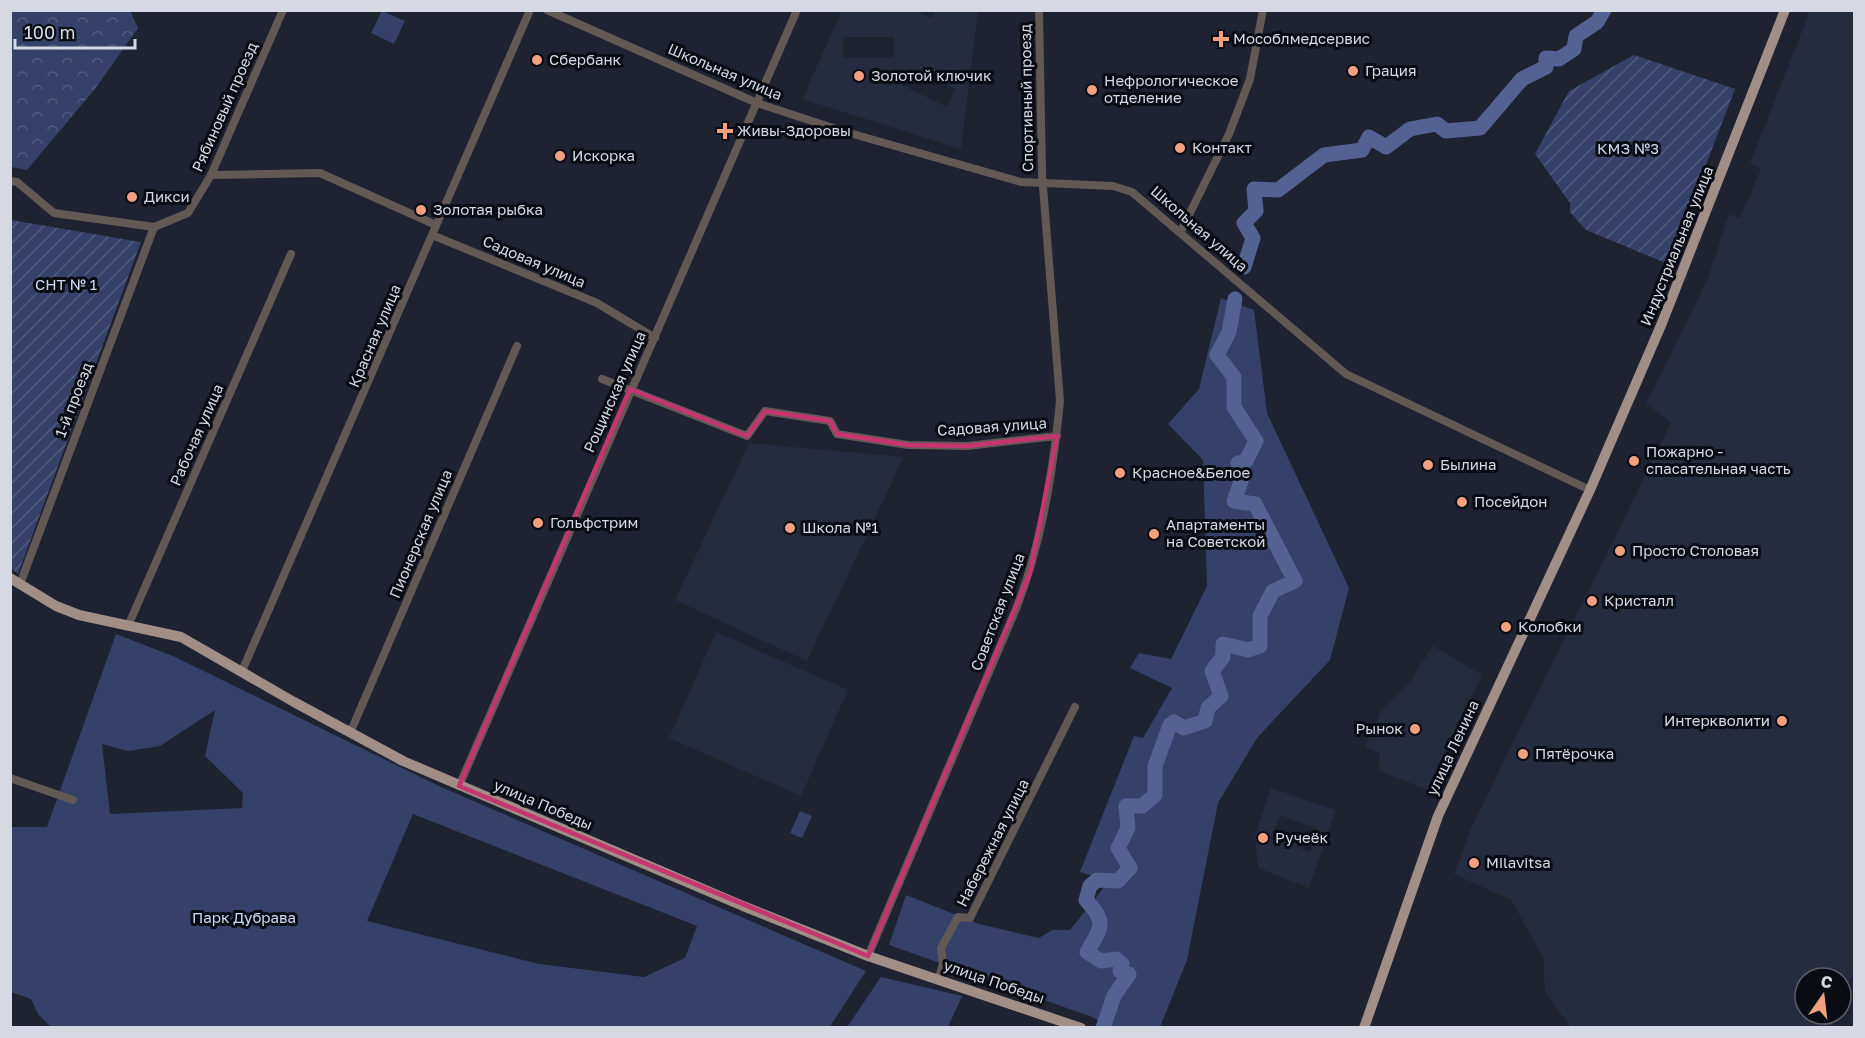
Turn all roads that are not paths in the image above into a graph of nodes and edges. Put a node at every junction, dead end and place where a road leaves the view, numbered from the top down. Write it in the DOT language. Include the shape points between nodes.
graph roads {
  1 [pos="283,10"];
  2 [pos="530,10"];
  3 [pos="547,10"];
  4 [pos="797,10"];
  5 [pos="1039,10"];
  6 [pos="1263,10"];
  7 [pos="1785,10"];
  8 [pos="758,103"];
  9 [pos="211,175"];
  10 [pos="10,181"];
  11 [pos="1042,184"];
  12 [pos="436,225"];
  13 [pos="154,227"];
  14 [pos="1181,231"];
  15 [pos="432,235"];
  16 [pos="291,254"];
  17 [pos="655,338"];
  18 [pos="517,346"];
  19 [pos="602,379"];
  20 [pos="630,389"];
  21 [pos="1057,436"];
  22 [pos="1590,490"];
  23 [pos="15,581"];
  24 [pos="128,626"];
  25 [pos="242,671"];
  26 [pos="1075,707"];
  27 [pos="350,733"];
  28 [pos="10,778"];
  29 [pos="459,786"];
  30 [pos="73,800"];
  31 [pos="868,956"];
  32 [pos="938,980"];
  33 [pos="1081,1028"];
  34 [pos="1364,1028"];
  1 -- 9 [label="street, Рябиновый проезд"];
  2 -- 12 [label="street, Красная улица"];
  3 -- 8 [label="street, Школьная улица"];
  4 -- 8 [label="street, Рощинская улица"];
  5 -- 11 [label="street, Спортивный проезд"];
  6 -- 14 [label="street" via="1250,79 1229,134"];
  7 -- 22 [label="main road, Индустриальная улица" via="1662,323"];
  8 -- 11 [label="street, Школьная улица" via="997,176"];
  8 -- 17 [label="street, Рощинская улица"];
  9 -- 12 [label="street" via="320,173"];
  9 -- 13 [label="street, Рябиновый проезд" via="188,213"];
  10 -- 13 [label="street" via="54,213"];
  11 -- 14 [label="street, Школьная улица" via="1124,188 1141,197"];
  11 -- 21 [label="street, Советская улица" via="1060,401"];
  12 -- 15 [label="street, Красная улица"];
  13 -- 23 [label="street, 1-й проезд"];
  14 -- 22 [label="street, Школьная улица" via="1346,374"];
  15 -- 17 [label="street, Садовая улица" via="597,303"];
  15 -- 25 [label="street, Красная улица"];
  16 -- 24 [label="street, Рабочая улица"];
  17 -- 20 [label="street, Рощинская улица"];
  18 -- 27 [label="street, Пионерская улица"];
  19 -- 20 [label="street, Садовая улица"];
  20 -- 21 [label="street, Садовая улица" via="747,436 765,411 830,421 837,434 908,445 967,446"];
  20 -- 29 [label="street, Рощинская улица"];
  21 -- 31 [label="street, Советская улица" via="1030,573"];
  22 -- 34 [label="main road, улица Ленина" via="1440,811"];
  23 -- 24 [label="main road, улица Победы" via="56,606"];
  24 -- 25 [label="main road, улица Победы" via="181,637"];
  25 -- 27 [label="main road, улица Победы"];
  26 -- 32 [label="street, Набережная улица" via="970,918 958,917 941,948 943,964"];
  27 -- 29 [label="main road, улица Победы"];
  28 -- 30 [label="street"];
  29 -- 31 [label="main road, улица Победы"];
  31 -- 32 [label="main road, улица Победы"];
  32 -- 33 [label="main road, улица Победы"];
}
